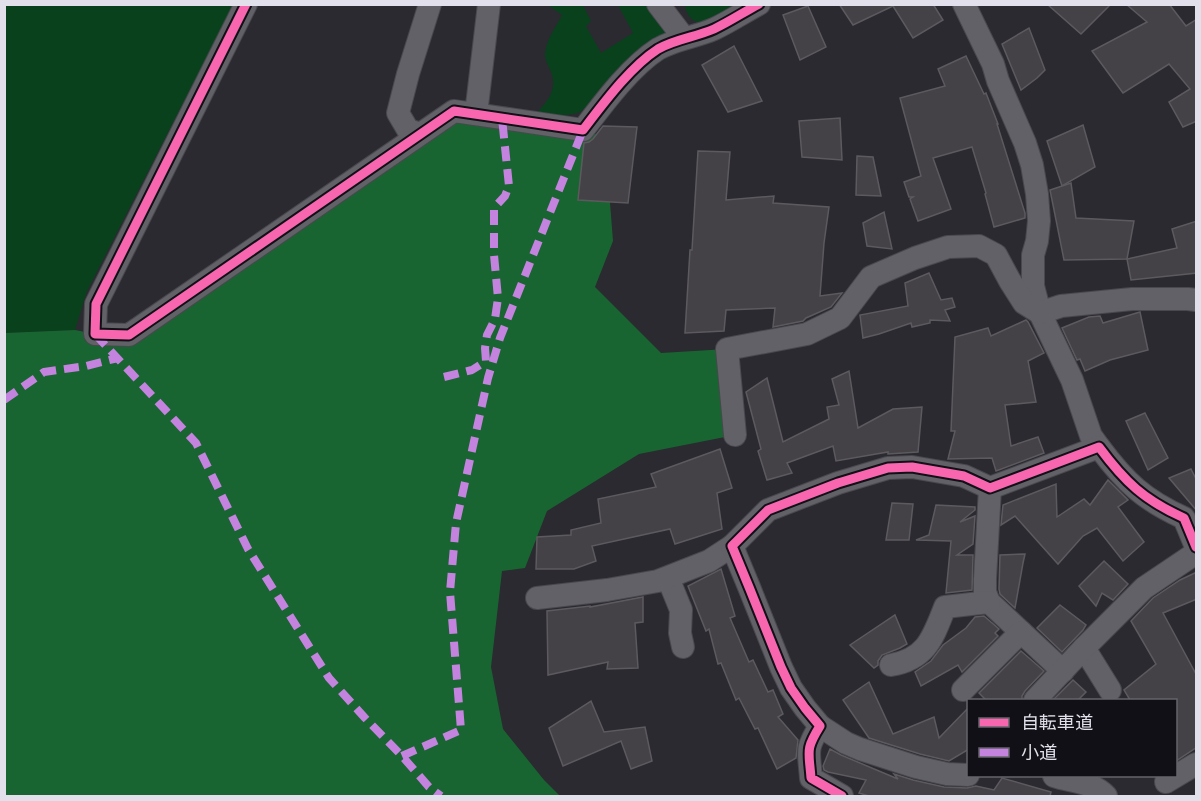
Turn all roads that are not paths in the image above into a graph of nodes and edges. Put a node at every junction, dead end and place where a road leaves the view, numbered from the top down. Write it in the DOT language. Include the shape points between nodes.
graph roads {
  1 [pos="246,4"];
  2 [pos="430,4"];
  3 [pos="489,4"];
  4 [pos="658,4"];
  5 [pos="759,4"];
  6 [pos="964,4"];
  7 [pos="684,38"];
  8 [pos="476,114"];
  9 [pos="420,134"];
  10 [pos="1197,300"];
  11 [pos="1040,314"];
  12 [pos="735,435"];
  13 [pos="1099,447"];
  14 [pos="990,488"];
  15 [pos="732,546"];
  16 [pos="1197,547"];
  17 [pos="1197,553"];
  18 [pos="668,578"];
  19 [pos="537,598"];
  20 [pos="988,602"];
  21 [pos="1021,632"];
  22 [pos="683,646"];
  23 [pos="1084,648"];
  24 [pos="891,665"];
  25 [pos="1063,671"];
  26 [pos="963,690"];
  27 [pos="1109,697"];
  28 [pos="1036,699"];
  29 [pos="820,726"];
  30 [pos="1197,764"];
  31 [pos="967,774"];
  32 [pos="1177,775"];
  33 [pos="1057,777"];
  34 [pos="1174,777"];
  35 [pos="1160,785"];
  36 [pos="842,796"];
  37 [pos="1106,796"];
  1 -- 9 [label="street" via="96,304 95,334 129,335"];
  2 -- 9 [label="street" via="398,113 408,130"];
  3 -- 8 [label="street"];
  4 -- 7 [label="street"];
  5 -- 7 [label="street" via="714,29"];
  6 -- 11 [label="street" via="993,64 1032,165 1039,221 1032,271"];
  7 -- 8 [label="street" via="658,50 633,70 583,130"];
  8 -- 9 [label="street" via="454,111"];
  10 -- 11 [label="street" via="1132,299 1061,306"];
  11 -- 12 [label="street" via="1024,303 996,255 979,246 948,247 915,258 871,277 840,318 825,326 807,334 727,349"];
  11 -- 13 [label="street"];
  13 -- 14 [label="street"];
  13 -- 16 [label="street" via="1131,485 1184,518"];
  14 -- 15 [label="street" via="964,476 912,467 888,468 768,510"];
  14 -- 20 [label="street" via="985,579"];
  15 -- 18 [label="street" via="709,561"];
  15 -- 29 [label="street" via="791,688"];
  17 -- 23 [label="street" via="1144,588"];
  18 -- 19 [label="street"];
  18 -- 22 [label="street" via="681,610"];
  20 -- 21 [label="street"];
  20 -- 24 [label="street" via="945,607 934,636 917,656"];
  21 -- 25 [label="street"];
  21 -- 26 [label="street"];
  23 -- 25 [label="street"];
  23 -- 27 [label="street"];
  25 -- 28 [label="street"];
  29 -- 31 [label="street" via="861,749 916,767"];
  29 -- 36 [label="street" via="808,751 811,778"];
  30 -- 32 [label="street"];
  33 -- 37 [label="street" via="1089,785"];
  34 -- 35 [label="street"];
}
